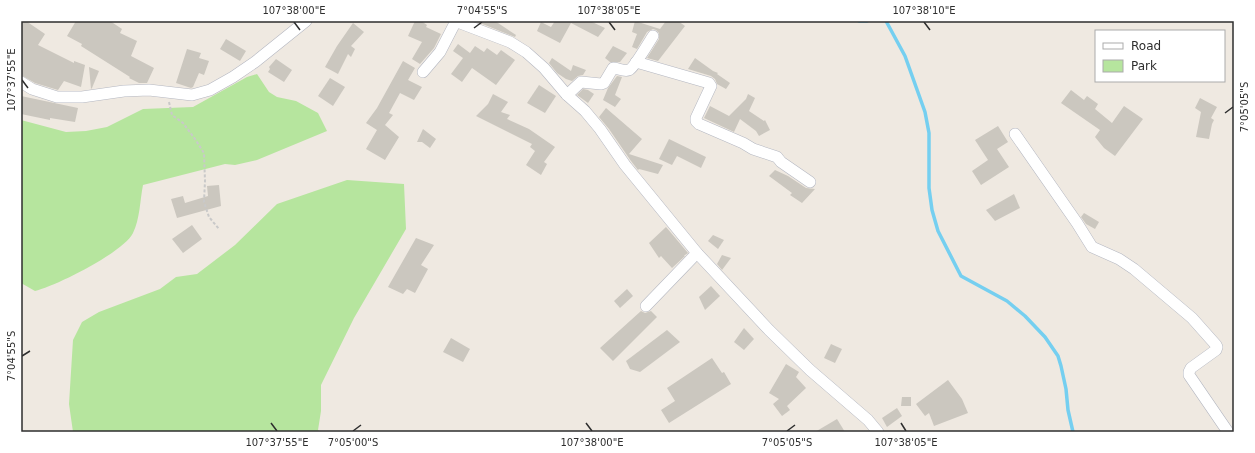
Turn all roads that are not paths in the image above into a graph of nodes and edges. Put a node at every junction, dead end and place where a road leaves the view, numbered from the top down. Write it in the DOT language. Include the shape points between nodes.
graph roads {
  1 [pos="456,21"];
  2 [pos="301,22"];
  3 [pos="653,36"];
  4 [pos="636,62"];
  5 [pos="423,72"];
  6 [pos="21,82"];
  7 [pos="567,95"];
  8 [pos="1015,134"];
  9 [pos="810,182"];
  10 [pos="697,253"];
  11 [pos="646,306"];
  12 [pos="878,432"];
  13 [pos="1228,432"];
  1 -- 5 [label="street" via="440,52"];
  1 -- 7 [label="street" via="510,42 526,52"];
  2 -- 6 [label="street" via="255,62 233,77 210,90 192,95 150,90 57,97 32,89"];
  3 -- 4 [label="street"];
  4 -- 7 [label="street" via="627,71 613,68 604,83 581,82"];
  4 -- 9 [label="street" via="709,83 696,118 699,124 777,157"];
  7 -- 10 [label="street" via="600,128 625,165"];
  8 -- 13 [label="street" via="1092,247 1134,268 1192,318 1216,345 1216,350 1192,368 1189,375"];
  10 -- 11 [label="street"];
  10 -- 12 [label="street" via="774,335"];
}
